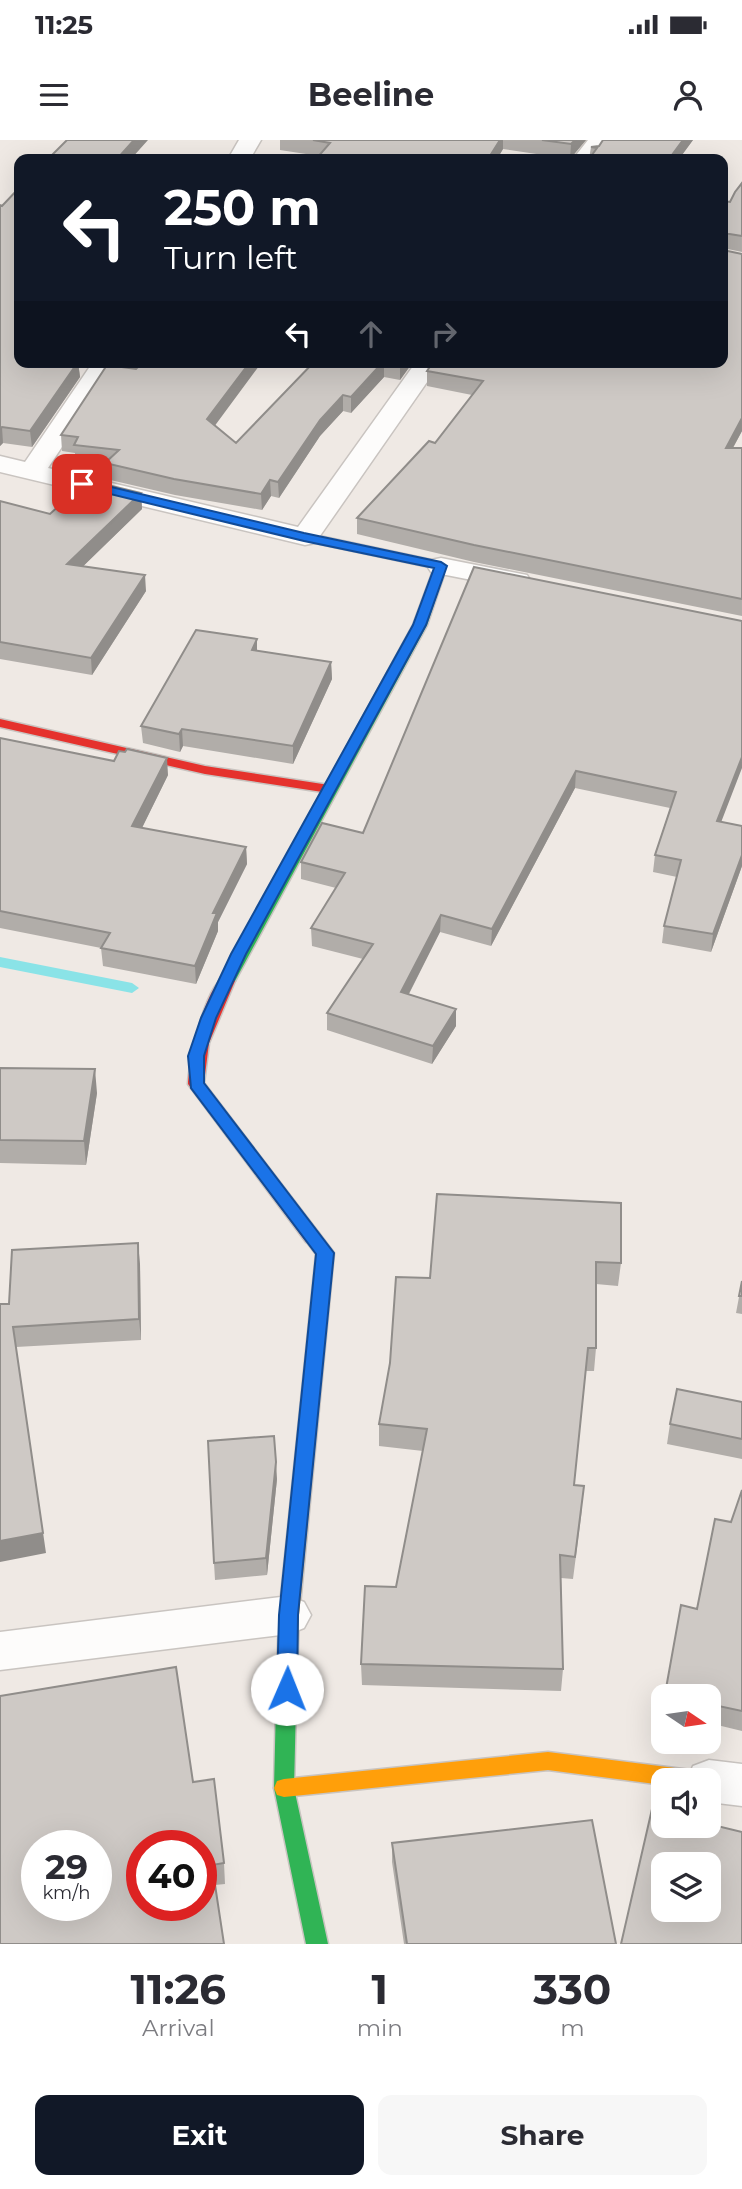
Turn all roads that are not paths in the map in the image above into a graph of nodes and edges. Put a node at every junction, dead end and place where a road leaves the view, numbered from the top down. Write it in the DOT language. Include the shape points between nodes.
graph roads {
  1 [pos="600,140"];
  2 [pos="588,154"];
  3 [pos="102,368"];
  4 [pos="425,368"];
  5 [pos="0,464"];
  6 [pos="32,472"];
  7 [pos="304,537"];
  8 [pos="441,566"];
  9 [pos="537,585"];
  10 [pos="0,723"];
  11 [pos="329,789"];
  12 [pos="289,1615"];
  13 [pos="0,1651"];
  14 [pos="651,1774"];
  15 [pos="721,1782"];
  16 [pos="742,1785"];
  17 [pos="284,1788"];
  18 [pos="317,1944"];
  1 -- 2 [label="street"];
  3 -- 6 [label="street"];
  4 -- 7 [label="street"];
  5 -- 6 [label="street"];
  6 -- 7 [label="street"];
  7 -- 8 [label="street"];
  8 -- 9 [label="street"];
  8 -- 11 [label="street" via="420,625"];
  10 -- 11 [label="street" via="161,761"];
  11 -- 12 [label="street" via="239,954 196,1056 196,1084 325,1253"];
  12 -- 13 [label="street"];
  12 -- 17 [label="street"];
  14 -- 17 [label="street" via="548,1761"];
  15 -- 16 [label="street"];
  17 -- 18 [label="street"];
}
